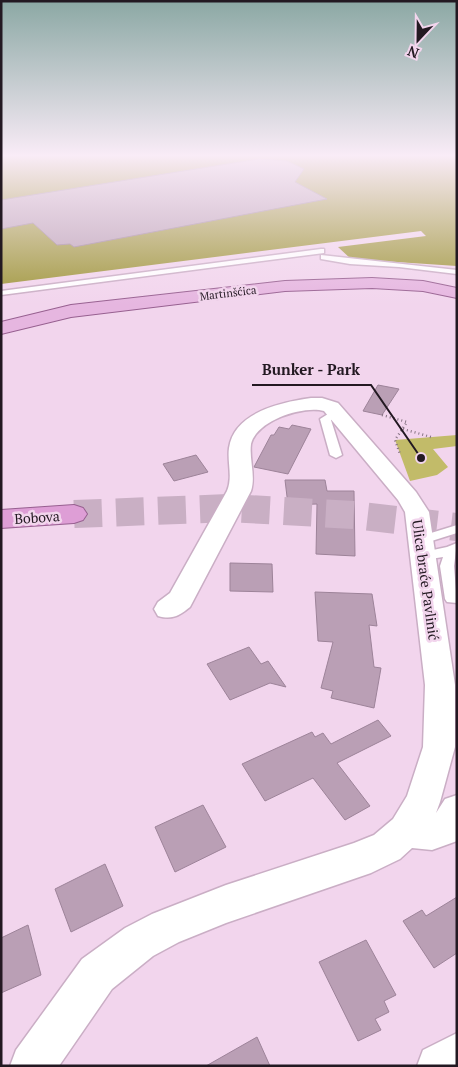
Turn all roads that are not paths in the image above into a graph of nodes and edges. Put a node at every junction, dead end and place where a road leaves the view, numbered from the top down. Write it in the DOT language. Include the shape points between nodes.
graph roads {
  1 [pos="457,272"];
  2 [pos="1,292"];
  3 [pos="457,293"];
  4 [pos="1,328"];
  5 [pos="336,412"];
  6 [pos="336,455"];
  7 [pos="74,514"];
  8 [pos="1,520"];
  9 [pos="457,529"];
  10 [pos="438,548"];
  11 [pos="452,599"];
  12 [pos="168,609"];
  13 [pos="457,811"];
  14 [pos="406,831"];
  15 [pos="457,1055"];
  16 [pos="32,1066"];
  17 [pos="439,1066"];
  1 -- 2 [label="lane" via="350,262 322,254"];
  3 -- 4 [label="main road, Martinšćica" via="423,286 372,283 294,285 72,311"];
  5 -- 6 [label="lane" via="325,418"];
  5 -- 10 [label="street, Ulica braće Pavlinić" via="408,497"];
  5 -- 12 [label="street, Ulica braće Pavlinić" via="319,402 302,404 281,410 244,434 240,447 241,486 235,500 180,600"];
  7 -- 8 [label="highway, Bobova"];
  9 -- 10 [label="lane"];
  10 -- 11 [label="lane" via="447,566"];
  10 -- 14 [label="street, Ulica braće Pavlinić" via="439,747 423,802"];
  13 -- 14 [label="street" via="446,828 432,833"];
  14 -- 16 [label="street, Ulica braće Pavlinić" via="387,847 358,860 226,904 139,942 97,974"];
  15 -- 17 [label="street"];
}
